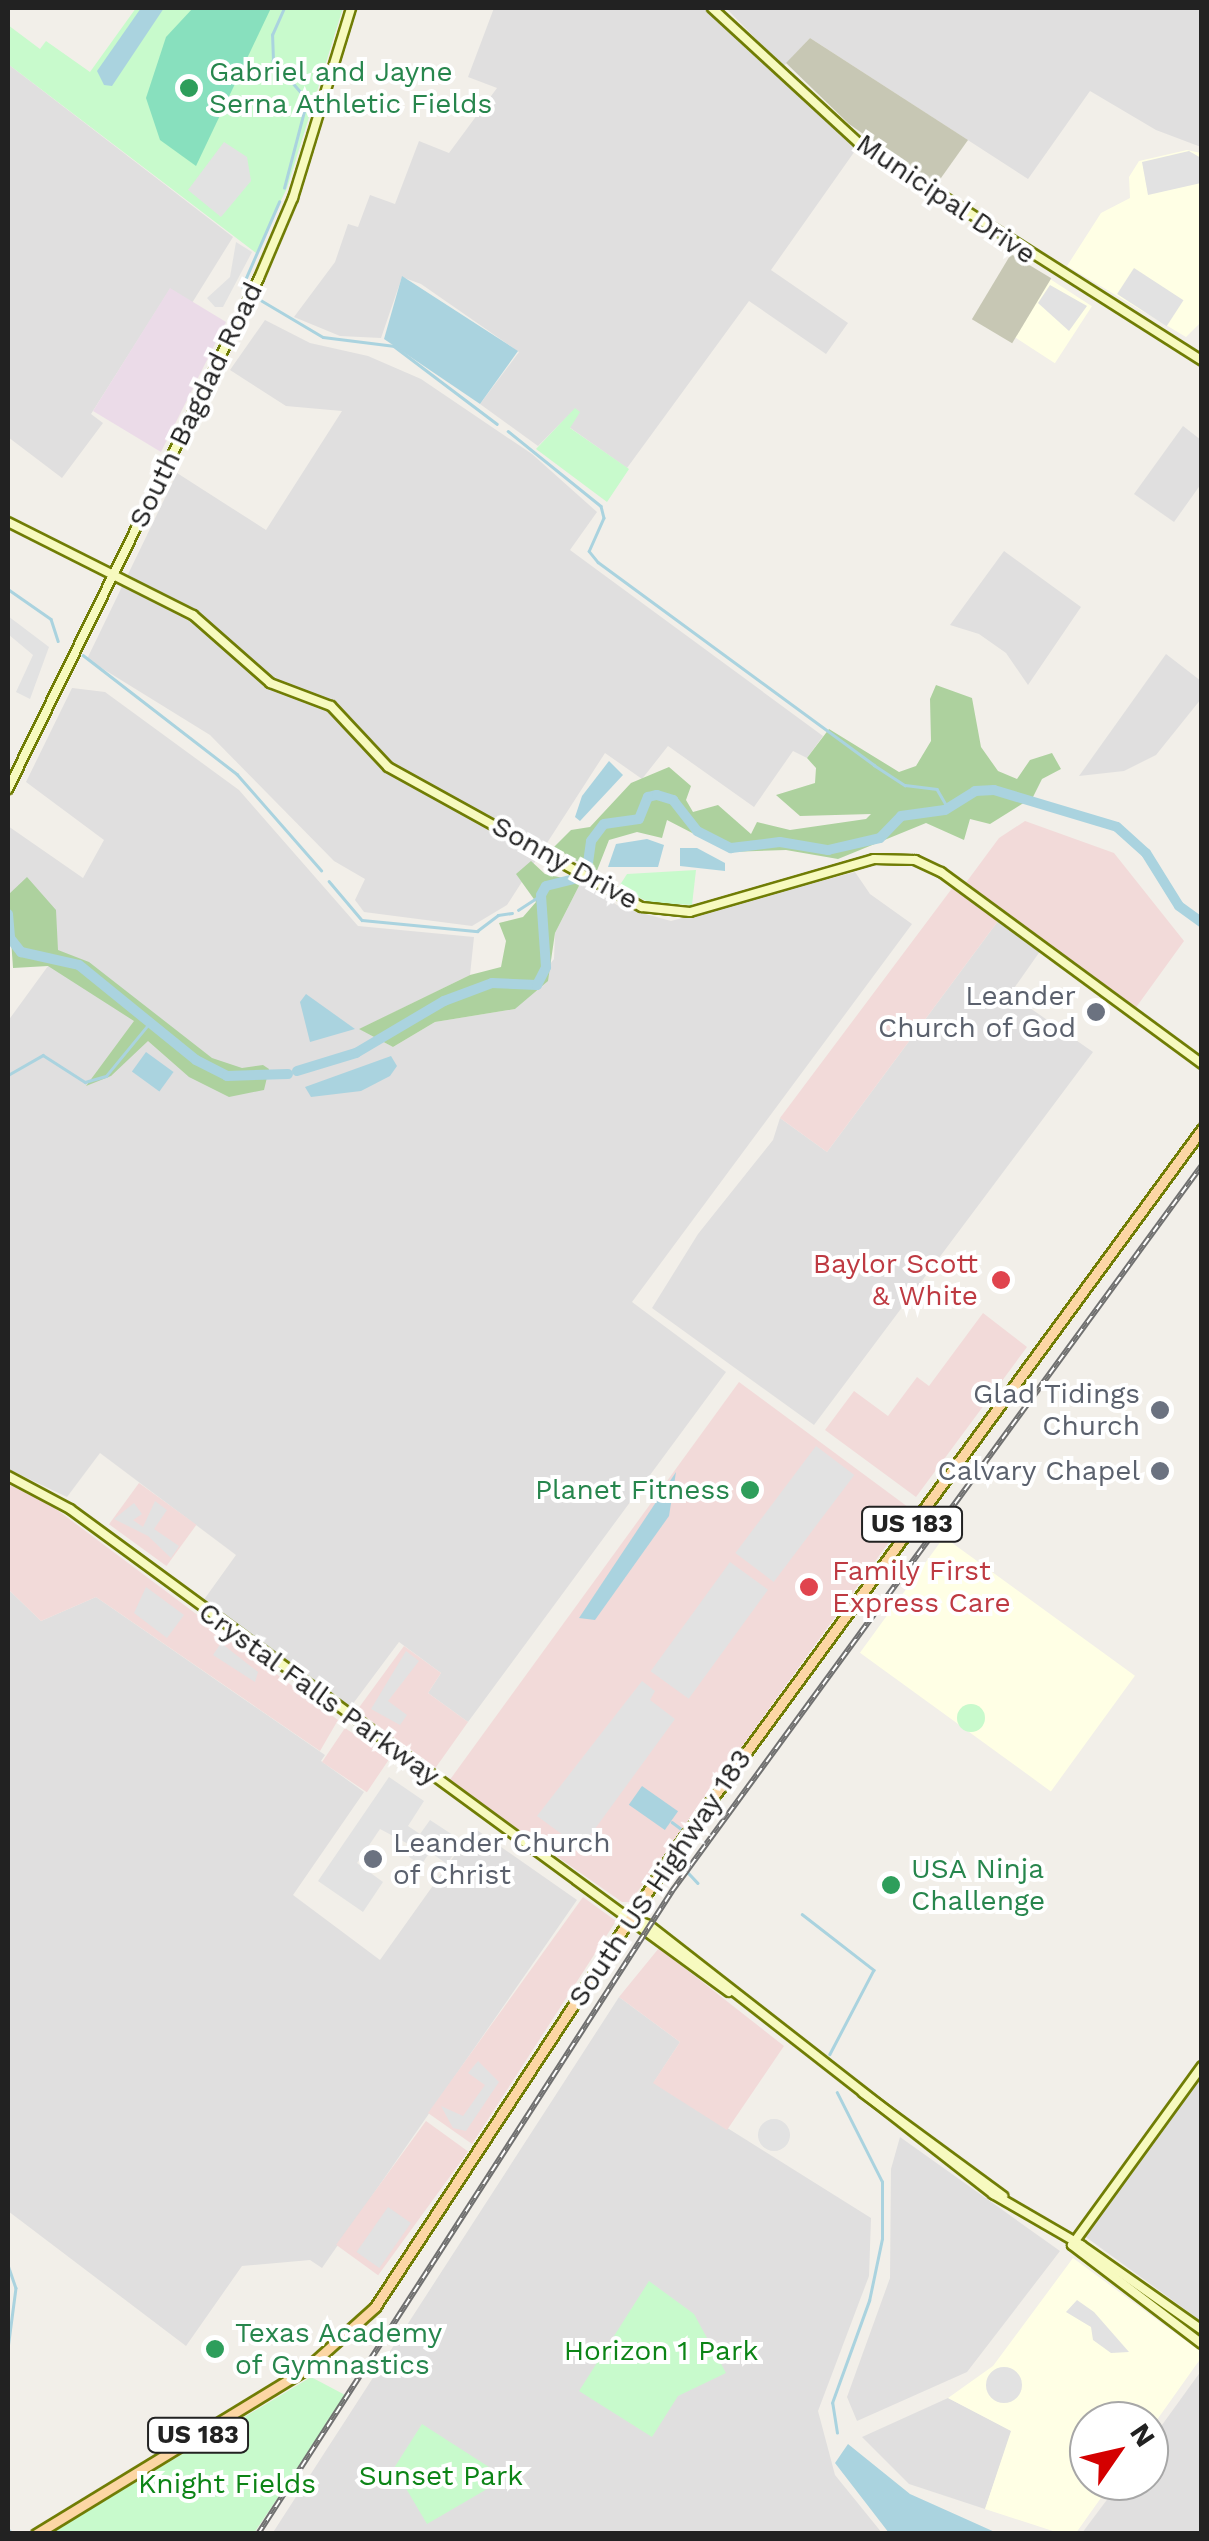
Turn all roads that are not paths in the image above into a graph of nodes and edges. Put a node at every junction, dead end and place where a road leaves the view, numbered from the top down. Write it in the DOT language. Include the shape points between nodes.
graph roads {
  1 [pos="352,8"];
  2 [pos="712,8"];
  3 [pos="1202,362"];
  4 [pos="8,522"];
  5 [pos="113,573"];
  6 [pos="8,789"];
  7 [pos="1202,1064"];
  8 [pos="1202,1129"];
  9 [pos="8,1476"];
  10 [pos="629,1917"];
  11 [pos="1202,2066"];
  12 [pos="1072,2245"];
  13 [pos="1202,2330"];
  14 [pos="1202,2344"];
  15 [pos="36,2534"];
  1 -- 5 [label="main road, South Bagdad Road" via="293,198"];
  2 -- 3 [label="main road, Municipal Drive" via="859,143"];
  4 -- 5 [label="main road, Sonny Drive"];
  5 -- 6 [label="main road, South Bagdad Road"];
  5 -- 7 [label="main road, Sonny Drive" via="193,614 270,682 331,706 388,767 642,907 690,912 863,861 915,860 941,872"];
  8 -- 10 [label="main road, South US Highway 183 / US 183"];
  9 -- 10 [label="main road, Crystal Falls Parkway" via="70,1509"];
  10 -- 12 [label="main road, Crystal Falls Parkway"];
  10 -- 15 [label="main road, South US Highway 183 / US 183" via="392,2285 354,2328 306,2369"];
  11 -- 12 [label="main road"];
  12 -- 13 [label="main road"];
  12 -- 14 [label="main road"];
}
